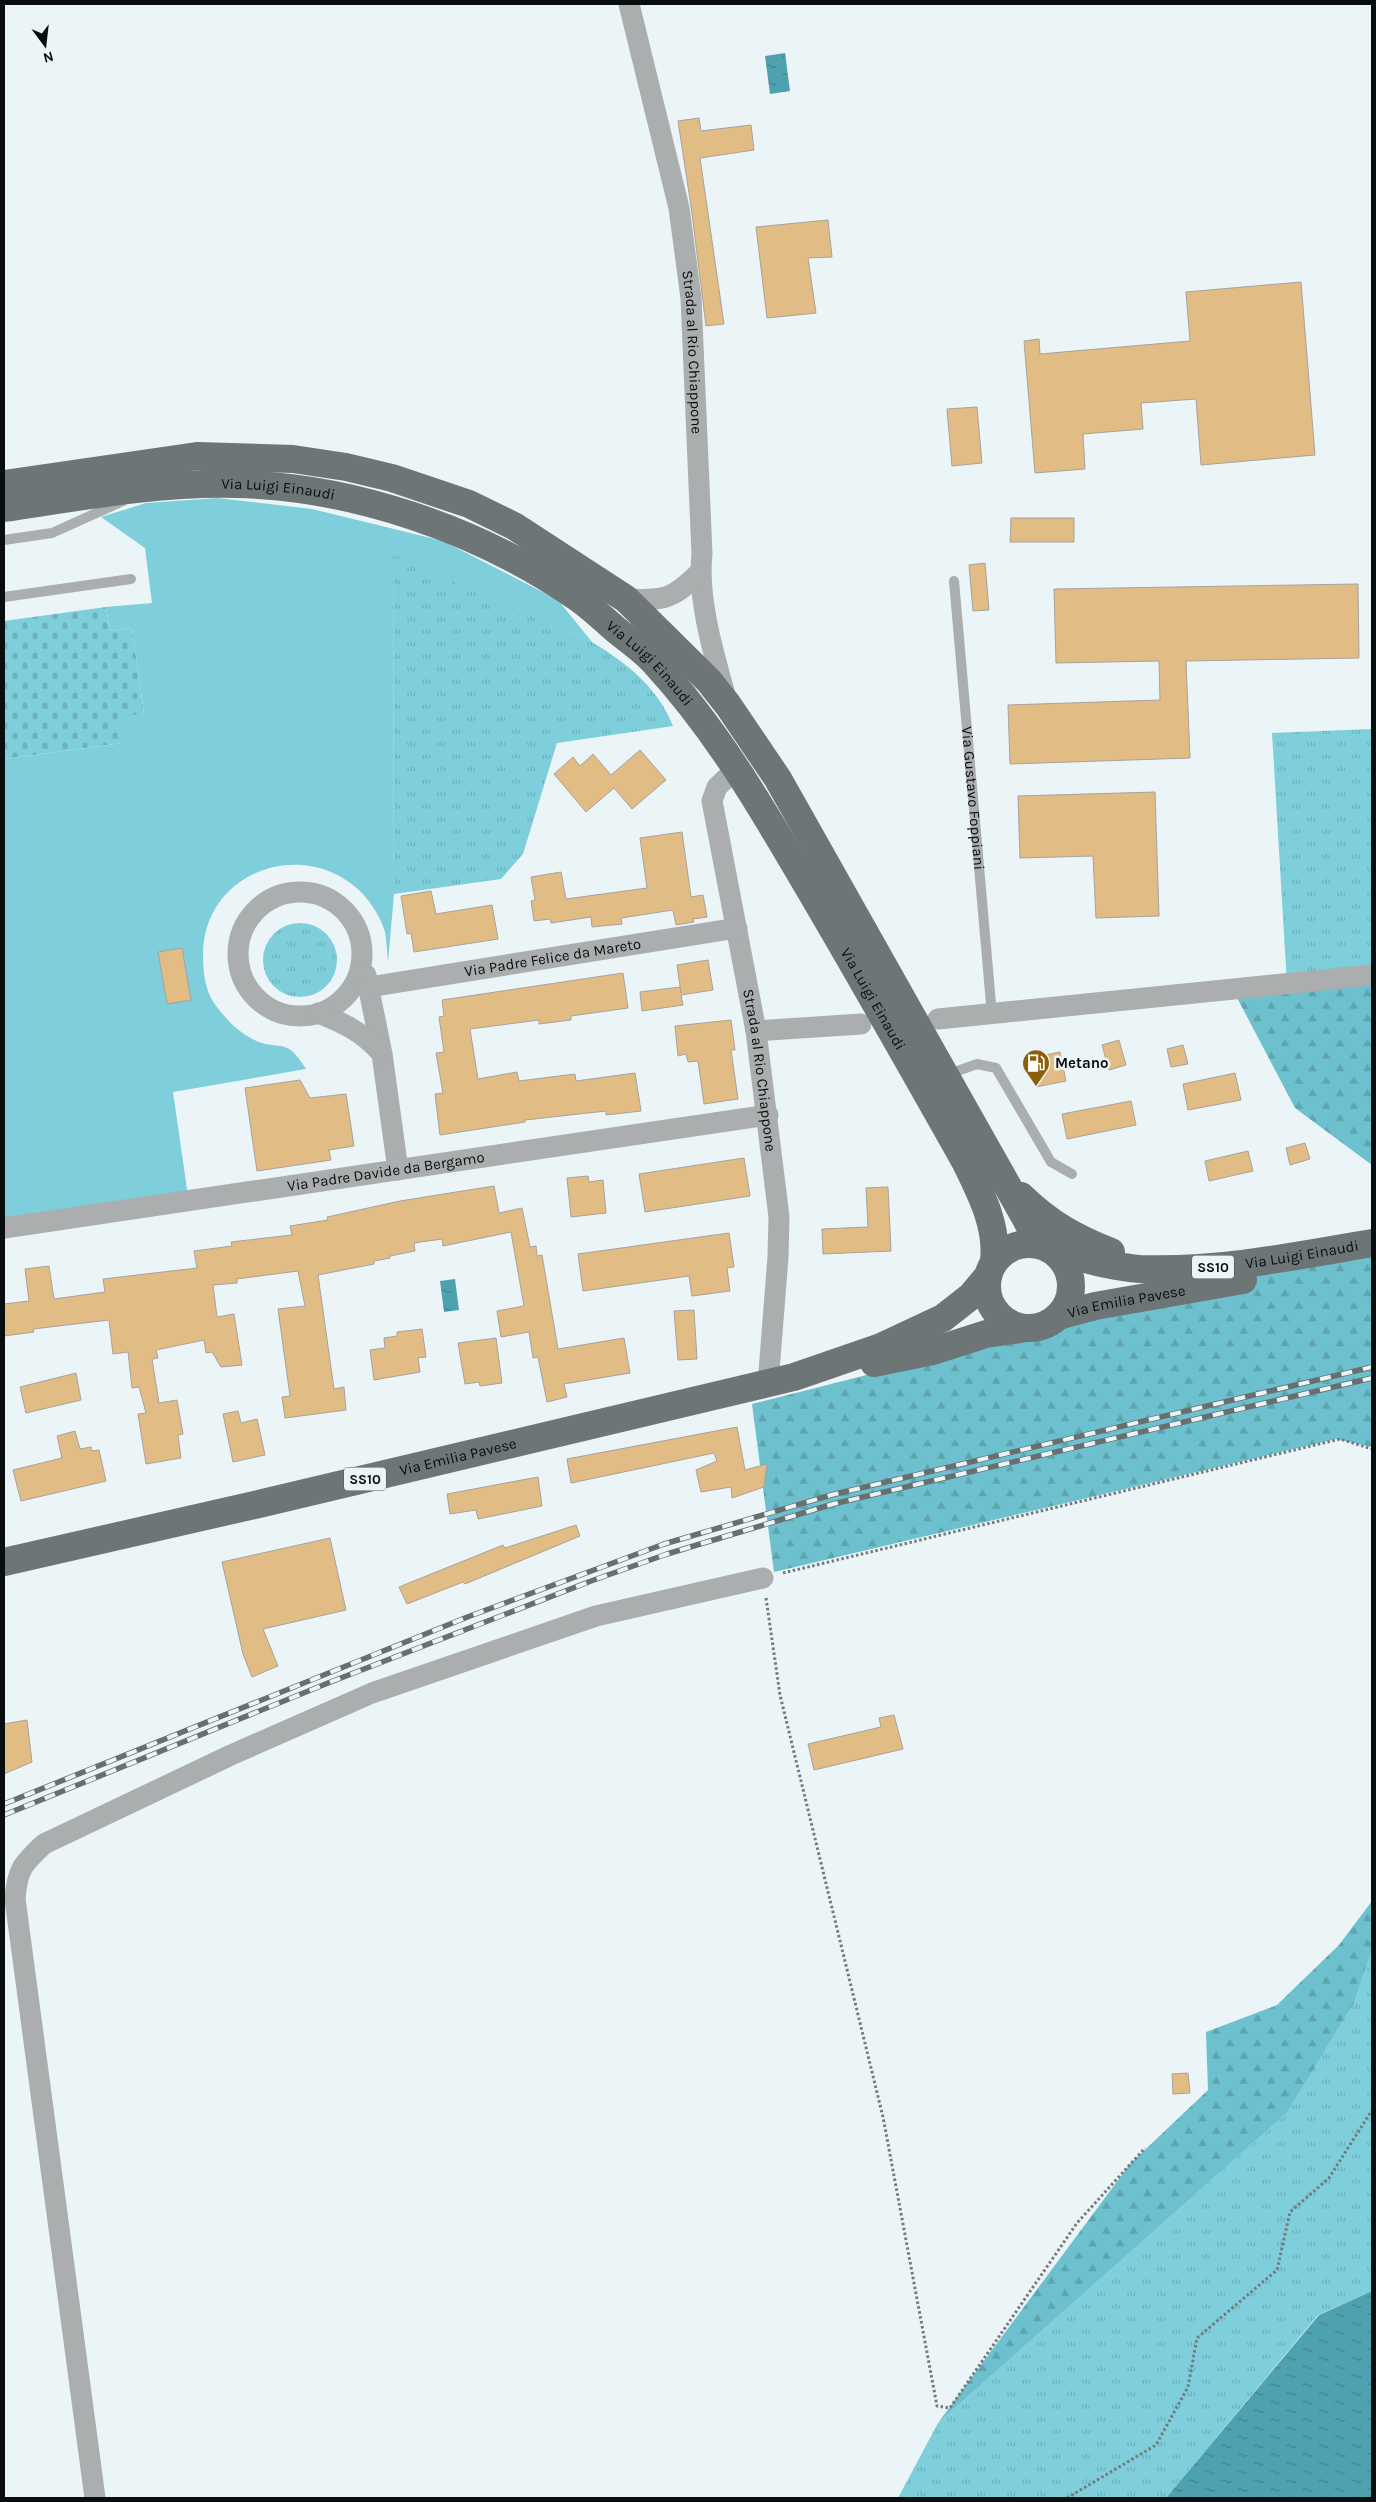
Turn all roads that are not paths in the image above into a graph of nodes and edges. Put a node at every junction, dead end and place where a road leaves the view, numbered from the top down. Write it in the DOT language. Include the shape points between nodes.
graph roads {
  1 [pos="629,4"];
  2 [pos="4,484"];
  3 [pos="147,489"];
  4 [pos="4,508"];
  5 [pos="4,540"];
  6 [pos="700,572"];
  7 [pos="131,579"];
  8 [pos="954,581"];
  9 [pos="4,598"];
  10 [pos="626,599"];
  11 [pos="728,704"];
  12 [pos="737,768"];
  13 [pos="737,928"];
  14 [pos="363,958"];
  15 [pos="1372,975"];
  16 [pos="369,987"];
  17 [pos="318,1013"];
  18 [pos="992,1015"];
  19 [pos="938,1019"];
  20 [pos="861,1024"];
  21 [pos="756,1031"];
  22 [pos="382,1054"];
  23 [pos="945,1075"];
  24 [pos="768,1115"];
  25 [pos="398,1170"];
  26 [pos="1072,1174"];
  27 [pos="1006,1184"];
  28 [pos="4,1228"];
  29 [pos="1372,1242"];
  30 [pos="1046,1248"];
  31 [pos="1372,1255"];
  32 [pos="1221,1266"];
  33 [pos="991,1269"];
  34 [pos="1058,1316"];
  35 [pos="1027,1328"];
  36 [pos="794,1377"];
  37 [pos="768,1384"];
  38 [pos="4,1562"];
  39 [pos="763,1578"];
  40 [pos="95,2498"];
  1 -- 6 [label="street, Strada al Rio Chiappone" via="679,208 691,298 702,554"];
  2 -- 10 [label="main road, Via Luigi Einaudi" via="197,456 293,459 346,467 392,478 469,504 514,526"];
  3 -- 4 [label="main road, Via Luigi Einaudi"];
  3 -- 5 [label="lane" via="52,533"];
  3 -- 12 [label="main road, Via Luigi Einaudi" via="236,484 299,489 368,502 444,526 485,545 576,596 652,660 707,724"];
  6 -- 10 [label="street" via="680,592 650,600"];
  6 -- 11 [label="street, Strada al Rio Chiappone" via="715,656"];
  7 -- 9 [label="lane"];
  8 -- 18 [label="lane, Via Gustavo Foppiani"];
  10 -- 11 [label="main road, Via Luigi Einaudi" via="690,660"];
  11 -- 23 [label="main road, Via Luigi Einaudi" via="778,780"];
  12 -- 13 [label="street, Strada al Rio Chiappone" via="717,787 712,801"];
  12 -- 33 [label="main road, Via Luigi Einaudi" via="965,1161 984,1199 996,1246"];
  13 -- 16 [label="street, Via Padre Felice da Mareto"];
  13 -- 21 [label="street, Strada al Rio Chiappone"];
  14 -- 16 [label="street"];
  14 -- 17 [label="street" via="349,993 335,1006"];
  14 -- 17 [label="street" via="361,938 352,918 337,903 318,894 298,892 277,896 259,907 246,923 239,943 239,964 246,984 254,995 277,1012 297,1016"];
  15 -- 18 [label="street"];
  16 -- 22 [label="street"];
  17 -- 22 [label="street" via="347,1024"];
  18 -- 19 [label="street"];
  20 -- 21 [label="street"];
  21 -- 24 [label="street, Strada al Rio Chiappone"];
  22 -- 25 [label="street"];
  23 -- 26 [label="lane" via="977,1064 996,1068 1051,1162"];
  23 -- 27 [label="main road, Via Luigi Einaudi"];
  24 -- 25 [label="street, Via Padre Davide da Bergamo"];
  24 -- 37 [label="street, Strada al Rio Chiappone" via="779,1217"];
  25 -- 28 [label="street, Via Padre Davide da Bergamo"];
  27 -- 30 [label="main road, Via Luigi Einaudi"];
  27 -- 32 [label="main road" via="1043,1218 1111,1252 1156,1261"];
  29 -- 32 [label="main road, Via Luigi Einaudi / SS10"];
  30 -- 32 [label="main road, Via Luigi Einaudi / SS10" via="1113,1266 1139,1269"];
  30 -- 33 [label="main road, SS10" via="1026,1243 1014,1246 1003,1252"];
  30 -- 34 [label="main road" via="1063,1260 1071,1283 1066,1306"];
  31 -- 34 [label="main road, Via Emilia Pavese / SS10" via="1095,1306"];
  33 -- 35 [label="main road" via="987,1295 995,1312 1009,1324"];
  33 -- 36 [label="main road, Via Emilia Pavese / SS10" via="971,1296 943,1318 881,1347"];
  34 -- 35 [label="main road, SS10" via="1038,1327"];
  35 -- 36 [label="main road, Via Emilia Pavese / SS10" via="986,1334 917,1354"];
  36 -- 37 [label="main road, Via Emilia Pavese / SS10"];
  37 -- 38 [label="main road, Via Emilia Pavese / SS10"];
  39 -- 40 [label="street" via="596,1616 372,1693 231,1755 44,1844 22,1865 16,1880 15,1899"];
}
